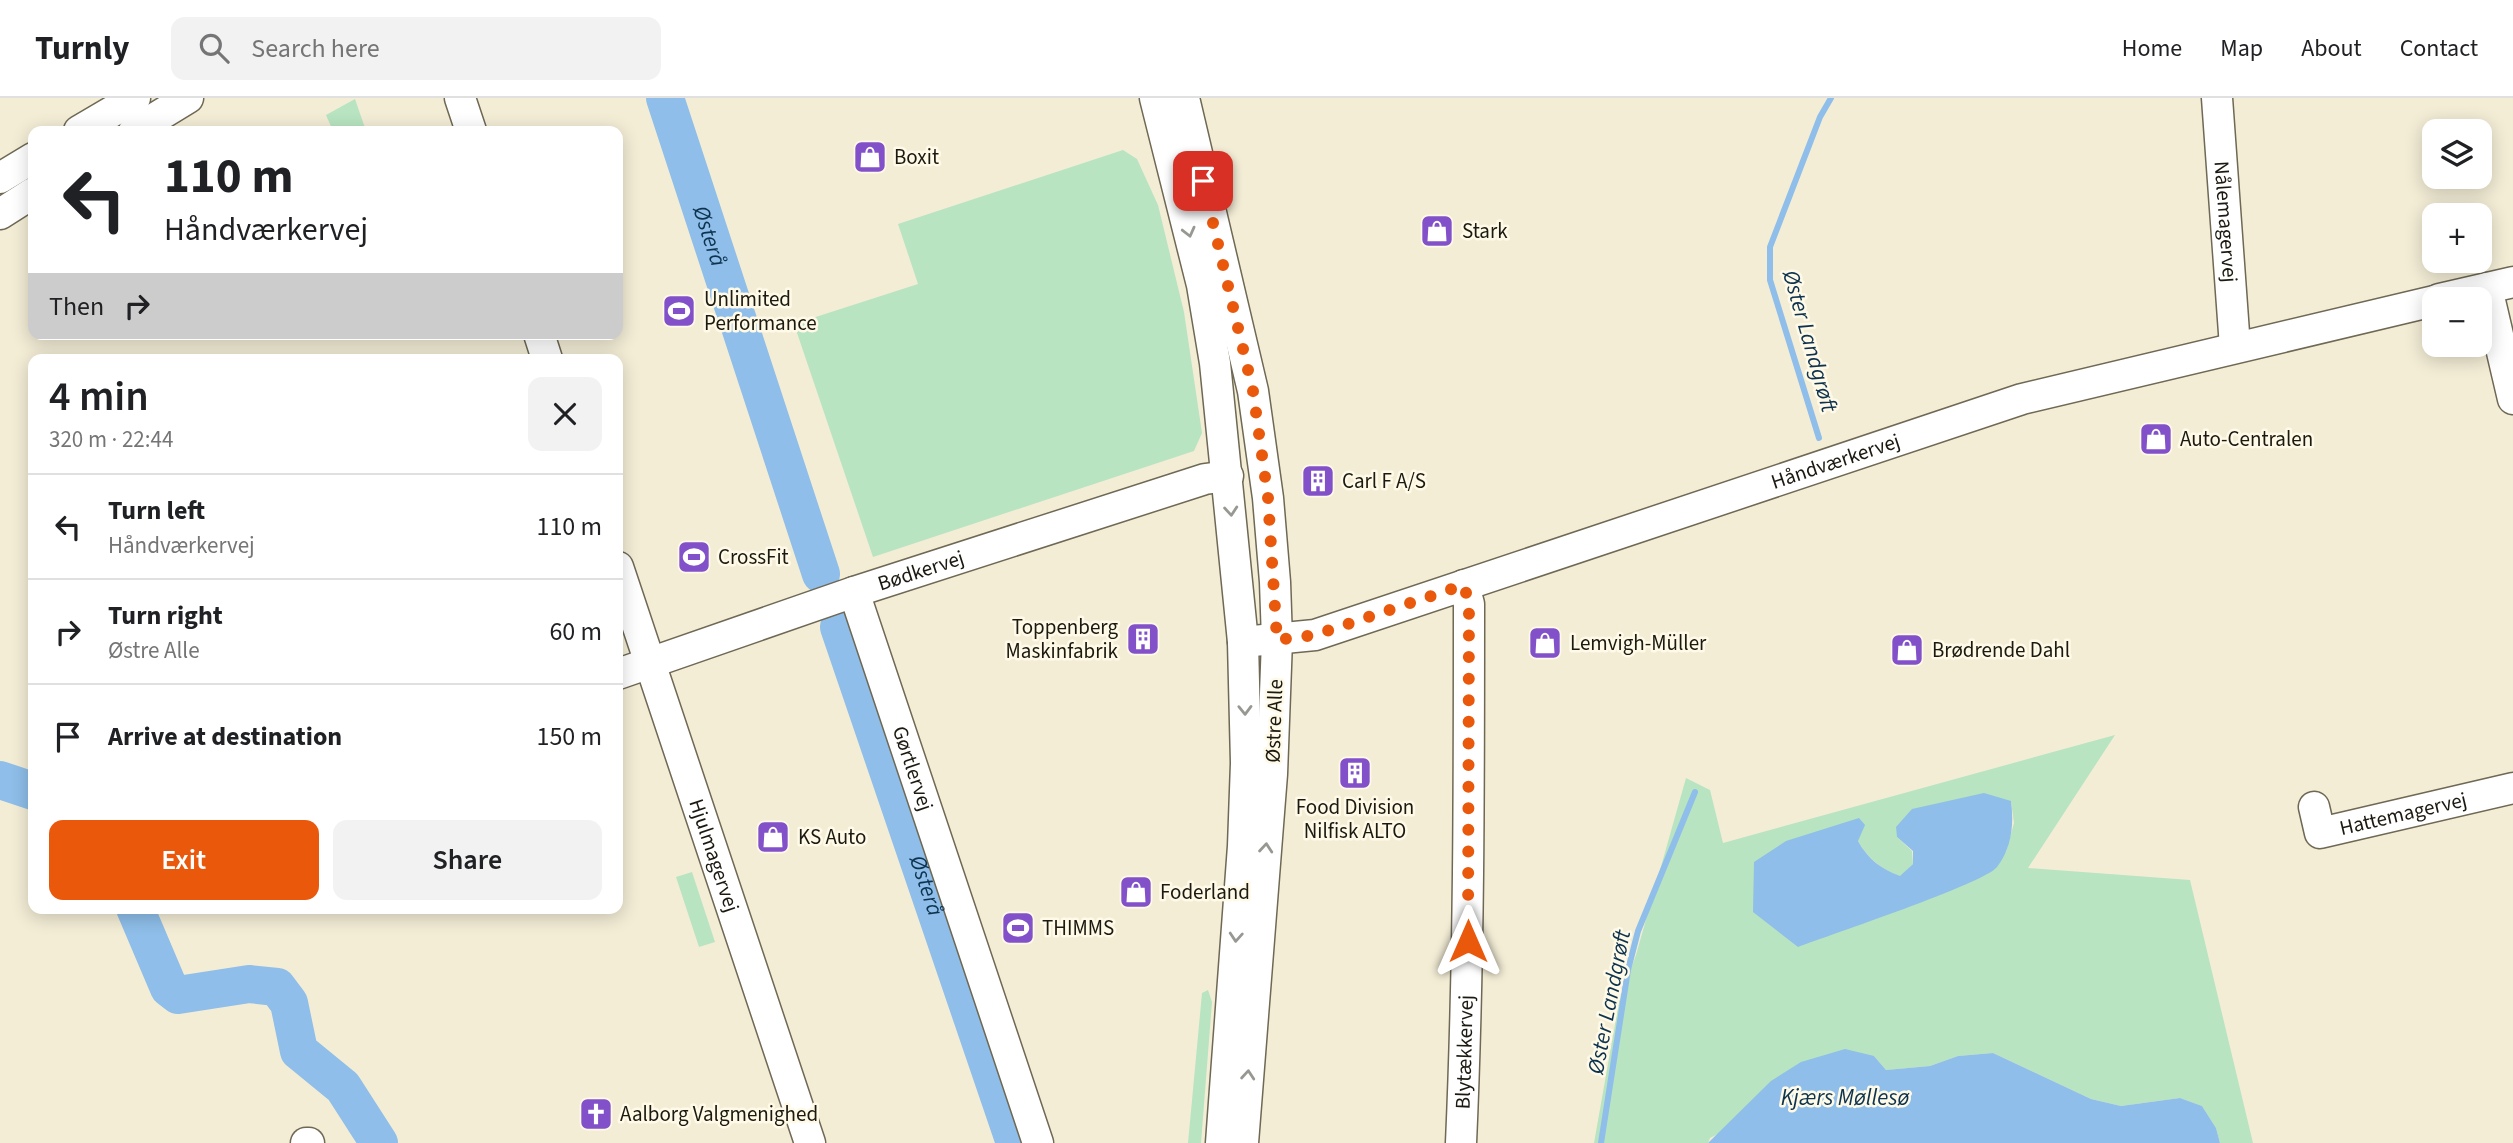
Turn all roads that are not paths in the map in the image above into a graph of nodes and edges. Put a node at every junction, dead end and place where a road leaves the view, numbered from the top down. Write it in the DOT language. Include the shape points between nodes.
graph roads {
  1 [pos="188,98"];
  2 [pos="460,98"];
  3 [pos="1155,98"];
  4 [pos="2217,98"];
  5 [pos="1184,105"];
  6 [pos="141,121"];
  7 [pos="110,126"];
  8 [pos="469,126"];
  9 [pos="28,161"];
  10 [pos="0,178"];
  11 [pos="28,196"];
  12 [pos="0,214"];
  13 [pos="2500,285"];
  14 [pos="2422,303"];
  15 [pos="2235,347"];
  16 [pos="2513,399"];
  17 [pos="1228,476"];
  18 [pos="623,582"];
  19 [pos="1464,585"];
  20 [pos="854,592"];
  21 [pos="1277,640"];
  22 [pos="1243,642"];
  23 [pos="650,664"];
  24 [pos="623,672"];
  25 [pos="2513,788"];
  26 [pos="2314,807"];
  27 [pos="810,1143"];
  28 [pos="1038,1143"];
  29 [pos="1221,1143"];
  30 [pos="1243,1143"];
  31 [pos="1461,1143"];
  1 -- 6 [label="street"];
  2 -- 8 [label="street"];
  3 -- 17 [label="street, Østre Alle, one-way" via="1202,285"];
  4 -- 15 [label="street, Nålemagervej"];
  5 -- 21 [label="street, Østre Alle" via="1253,391 1268,498"];
  6 -- 7 [label="street"];
  9 -- 10 [label="street"];
  11 -- 12 [label="street"];
  13 -- 16 [label="street"];
  14 -- 15 [label="street, Håndværkervej"];
  15 -- 19 [label="street, Håndværkervej" via="2022,398"];
  17 -- 20 [label="street, Bødkervej" via="1205,479"];
  17 -- 22 [label="street, Østre Alle, one-way"];
  18 -- 23 [label="street, Hjulmagervej"];
  19 -- 21 [label="street, Håndværkervej" via="1315,635"];
  19 -- 31 [label="street, Blytækkervej" via="1469,604 1469,764"];
  20 -- 23 [label="street, Bødkervej"];
  20 -- 28 [label="street, Gørtlervej"];
  21 -- 22 [label="street, Håndværkervej"];
  30 -- 21 [label="street, Østre Alle, one-way" via="1272,774"];
  22 -- 29 [label="street, Østre Alle, one-way" via="1243,846"];
  23 -- 24 [label="street, Bødkervej"];
  23 -- 27 [label="street, Hjulmagervej"];
  25 -- 26 [label="street, Hattemagervej" via="2320,833"];
}
